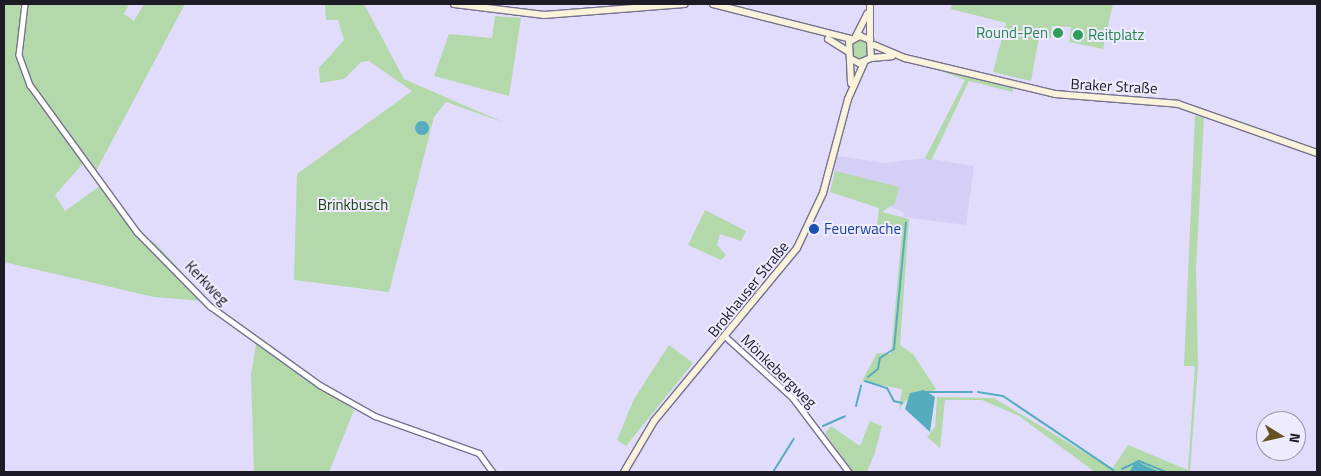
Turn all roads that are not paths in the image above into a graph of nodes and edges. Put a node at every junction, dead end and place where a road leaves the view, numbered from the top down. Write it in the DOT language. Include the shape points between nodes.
graph roads {
  1 [pos="24,4"];
  2 [pos="454,4"];
  3 [pos="685,4"];
  4 [pos="713,4"];
  5 [pos="870,5"];
  6 [pos="818,34"];
  7 [pos="854,38"];
  8 [pos="872,43"];
  9 [pos="847,51"];
  10 [pos="871,58"];
  11 [pos="905,58"];
  12 [pos="851,59"];
  13 [pos="864,63"];
  14 [pos="848,99"];
  15 [pos="1317,153"];
  16 [pos="726,337"];
  17 [pos="493,472"];
  18 [pos="624,472"];
  19 [pos="849,472"];
  1 -- 17 [label="street, Kerkweg" via="19,55 30,85 141,236 210,306 320,385 375,416 479,453"];
  2 -- 3 [label="street" via="544,15"];
  4 -- 6 [label="street"];
  5 -- 7 [label="street"];
  5 -- 8 [label="street"];
  6 -- 7 [label="street"];
  6 -- 9 [label="street"];
  7 -- 8 [label="street"];
  7 -- 9 [label="street"];
  8 -- 10 [label="street"];
  8 -- 11 [label="street, Braker Straße"];
  9 -- 12 [label="street"];
  10 -- 11 [label="street, Braker Straße"];
  10 -- 13 [label="street"];
  11 -- 15 [label="street, Braker Straße" via="1054,94 1178,104"];
  12 -- 13 [label="street"];
  12 -- 14 [label="street, Brokhauser Straße"];
  13 -- 14 [label="street, Brokhauser Straße"];
  14 -- 16 [label="street, Brokhauser Straße" via="823,193 808,229 786,265"];
  16 -- 18 [label="street, Brokhauser Straße" via="649,428"];
  16 -- 19 [label="street, Mönkebergweg" via="793,398"];
}
